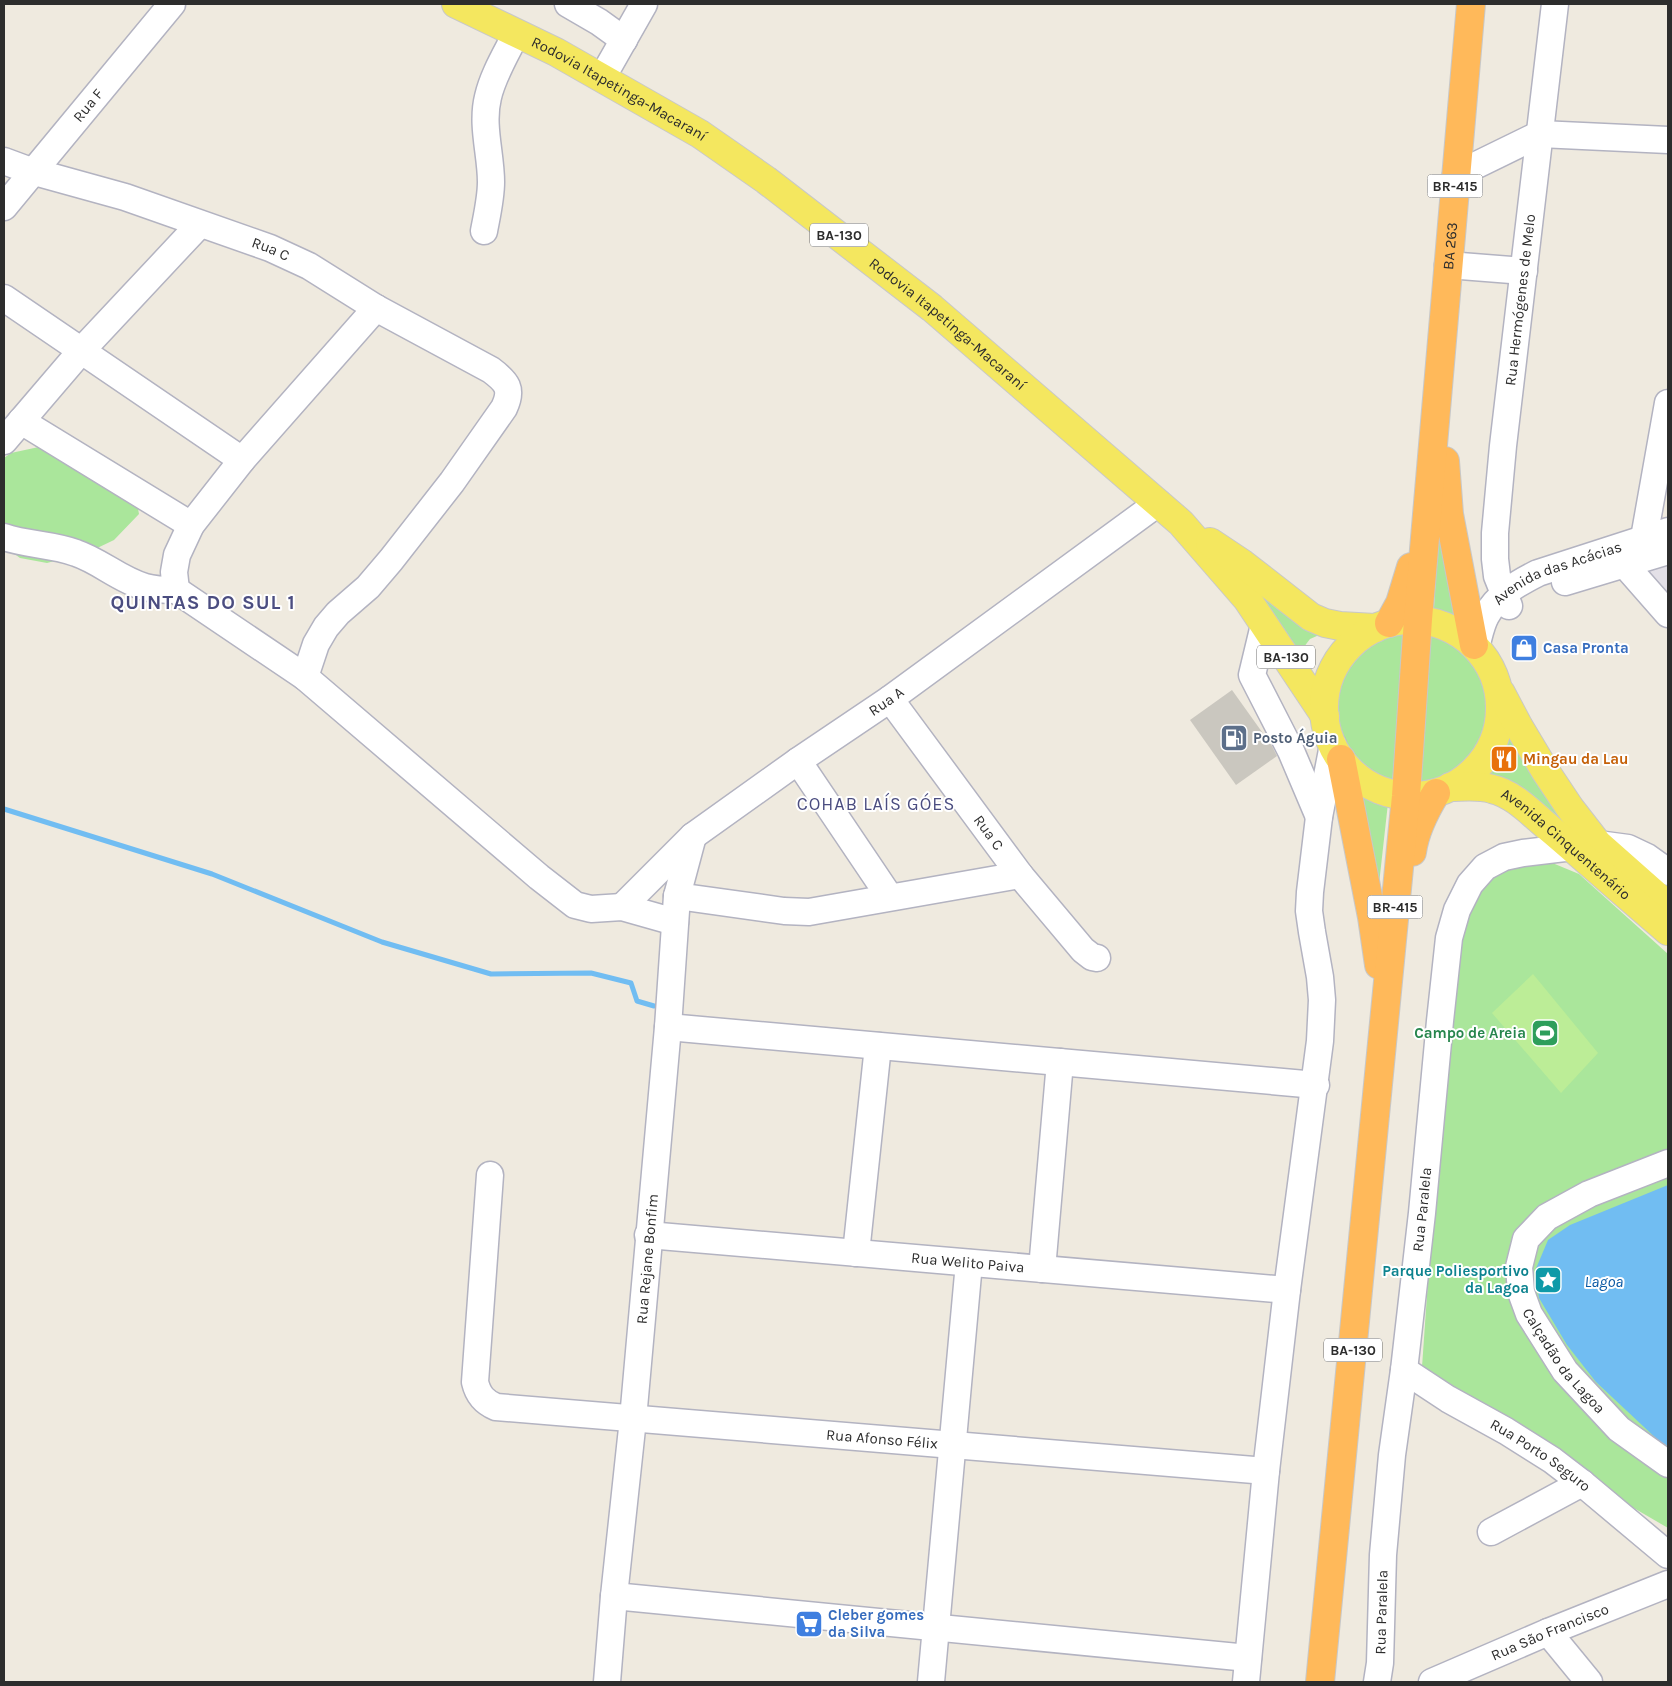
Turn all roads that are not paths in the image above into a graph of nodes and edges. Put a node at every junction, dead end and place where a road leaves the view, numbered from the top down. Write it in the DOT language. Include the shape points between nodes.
graph roads {
  1 [pos="172,4"];
  2 [pos="456,4"];
  3 [pos="568,4"];
  4 [pos="644,4"];
  5 [pos="1471,4"];
  6 [pos="1555,4"];
  7 [pos="516,34"];
  8 [pos="624,40"];
  9 [pos="602,78"];
  10 [pos="1540,134"];
  11 [pos="1668,140"];
  12 [pos="4,161"];
  13 [pos="32,171"];
  14 [pos="1456,175"];
  15 [pos="4,207"];
  16 [pos="200,224"];
  17 [pos="484,231"];
  18 [pos="1448,265"];
  19 [pos="1524,271"];
  20 [pos="4,298"];
  21 [pos="376,308"];
  22 [pos="81,351"];
  23 [pos="1440,368"];
  24 [pos="1668,403"];
  25 [pos="21,421"];
  26 [pos="4,441"];
  27 [pos="242,460"];
  28 [pos="1158,503"];
  29 [pos="1181,523"];
  30 [pos="191,525"];
  31 [pos="1656,535"];
  32 [pos="4,537"];
  33 [pos="1668,551"];
  34 [pos="1621,556"];
  35 [pos="176,590"];
  36 [pos="1506,600"];
  37 [pos="1668,614"];
  38 [pos="1418,619"];
  39 [pos="1264,625"];
  40 [pos="1382,625"];
  41 [pos="1478,649"];
  42 [pos="305,676"];
  43 [pos="1497,684"];
  44 [pos="890,699"];
  45 [pos="1325,716"];
  46 [pos="1337,752"];
  47 [pos="798,761"];
  48 [pos="1443,790"];
  49 [pos="1406,796"];
  50 [pos="1319,817"];
  51 [pos="693,836"];
  52 [pos="1585,846"];
  53 [pos="1668,872"];
  54 [pos="1020,875"];
  55 [pos="677,896"];
  56 [pos="889,896"];
  57 [pos="1668,906"];
  58 [pos="622,907"];
  59 [pos="675,922"];
  60 [pos="1668,931"];
  61 [pos="1097,958"];
  62 [pos="1385,1018"];
  63 [pos="668,1027"];
  64 [pos="878,1046"];
  65 [pos="1060,1062"];
  66 [pos="1316,1084"];
  67 [pos="1668,1163"];
  68 [pos="490,1175"];
  69 [pos="648,1235"];
  70 [pos="856,1253"];
  71 [pos="969,1263"];
  72 [pos="1042,1269"];
  73 [pos="1288,1290"];
  74 [pos="1404,1370"];
  75 [pos="633,1419"];
  76 [pos="952,1445"];
  77 [pos="1668,1464"];
  78 [pos="1266,1471"];
  79 [pos="1582,1483"];
  80 [pos="1491,1532"];
  81 [pos="1668,1555"];
  82 [pos="1668,1584"];
  83 [pos="614,1596"];
  84 [pos="936,1628"];
  85 [pos="1548,1632"];
  86 [pos="1247,1670"];
  87 [pos="1383,1676"];
  88 [pos="607,1682"];
  89 [pos="931,1682"];
  90 [pos="1320,1682"];
  91 [pos="1432,1682"];
  92 [pos="1589,1682"];
  1 -- 13 [label="street, Rua F"];
  2 -- 7 [label="main road, Rodovia Itapetinga-Macaraní / BA-130"];
  3 -- 8 [label="street"];
  4 -- 8 [label="street"];
  5 -- 14 [label="highway, BA 263 / BR-415"];
  6 -- 10 [label="street, Rua Hermógenes de Melo"];
  7 -- 9 [label="main road, Rodovia Itapetinga-Macaraní / BA-130"];
  7 -- 17 [label="street" via="487,98 486,134 491,182"];
  8 -- 9 [label="street"];
  9 -- 28 [label="main road, Rodovia Itapetinga-Macaraní / BA-130" via="700,134 837,234 932,308"];
  10 -- 11 [label="street"];
  10 -- 14 [label="street"];
  10 -- 19 [label="street, Rua Hermógenes de Melo"];
  12 -- 13 [label="street, Rua C"];
  13 -- 15 [label="street, Rua F"];
  13 -- 16 [label="street, Rua C" via="126,196"];
  14 -- 18 [label="highway, BA 263 / BR-415"];
  16 -- 21 [label="street, Rua C" via="301,262"];
  16 -- 22 [label="street"];
  18 -- 19 [label="street"];
  18 -- 23 [label="highway, BA 263 / BR-415"];
  19 -- 36 [label="street, Rua Hermógenes de Melo" via="1495,533 1497,576"];
  20 -- 22 [label="street"];
  21 -- 27 [label="street"];
  21 -- 42 [label="street, Rua C" via="492,370 507,385 508,400 452,482 391,560 326,627"];
  22 -- 25 [label="street"];
  22 -- 27 [label="street"];
  23 -- 38 [label="highway, BR-415"];
  23 -- 40 [label="highway" via="1411,567 1400,603"];
  23 -- 41 [label="highway" via="1449,514"];
  24 -- 31 [label="street"];
  25 -- 26 [label="street"];
  25 -- 30 [label="street"];
  27 -- 30 [label="street"];
  28 -- 29 [label="main road, Rodovia Itapetinga-Macaraní / BA-130"];
  28 -- 44 [label="street, Rua A"];
  29 -- 39 [label="main road, Rodovia Itapetinga-Macaraní / BA-130" via="1247,599"];
  29 -- 40 [label="main road" via="1242,564 1311,617 1340,626"];
  30 -- 35 [label="street" via="177,555 174,572"];
  31 -- 34 [label="street, Avenida das Acácias"];
  32 -- 35 [label="street" via="76,553 145,587"];
  33 -- 34 [label="street, Avenida das Acácias"];
  34 -- 36 [label="street, Avenida das Acácias" via="1522,598"];
  34 -- 37 [label="street"];
  35 -- 42 [label="street"];
  36 -- 41 [label="street, Avenida das Acácias" via="1493,629"];
  38 -- 40 [label="main road"];
  38 -- 41 [label="main road" via="1448,627"];
  38 -- 49 [label="highway, BR-415"];
  39 -- 45 [label="main road, BA-130"];
  39 -- 50 [label="street" via="1252,675 1291,751"];
  40 -- 45 [label="main road" via="1361,635 1332,670 1327,685"];
  41 -- 43 [label="main road"];
  42 -- 58 [label="street" via="562,896 575,905 591,908"];
  43 -- 48 [label="main road" via="1500,715 1485,758 1463,780"];
  43 -- 52 [label="main road, Avenida Cinquentenário" via="1519,727 1570,808"];
  44 -- 47 [label="street, Rua A"];
  44 -- 54 [label="street, Rua C"];
  45 -- 46 [label="main road"];
  46 -- 49 [label="main road, Avenida Cinquentenário" via="1357,775 1376,788"];
  46 -- 50 [label="street"];
  46 -- 62 [label="highway" via="1372,918"];
  47 -- 51 [label="street, Rua A"];
  47 -- 56 [label="street"];
  48 -- 49 [label="main road, Avenida Cinquentenário"];
  48 -- 52 [label="main road, Avenida Cinquentenário" via="1477,787 1506,794"];
  48 -- 62 [label="highway" via="1424,812 1413,843"];
  49 -- 62 [label="highway, BR-415"];
  50 -- 66 [label="street" via="1309,911 1322,1000"];
  51 -- 55 [label="street, Rua Rejane Bonfim"];
  51 -- 58 [label="street, Rua A"];
  52 -- 53 [label="street, Rua Paralela" via="1628,848"];
  52 -- 57 [label="main road, Avenida Cinquentenário"];
  52 -- 60 [label="main road, Avenida Cinquentenário"];
  52 -- 74 [label="street, Rua Paralela" via="1504,857 1485,867 1470,884 1457,910 1449,938"];
  54 -- 56 [label="street"];
  54 -- 61 [label="street, Rua C" via="1083,950"];
  55 -- 56 [label="street" via="809,912"];
  55 -- 59 [label="street, Rua Rejane Bonfim"];
  58 -- 59 [label="street"];
  59 -- 63 [label="street, Rua Rejane Bonfim"];
  62 -- 90 [label="highway, BA-130"];
  63 -- 64 [label="street"];
  63 -- 69 [label="street, Rua Rejane Bonfim"];
  64 -- 65 [label="street"];
  64 -- 70 [label="street"];
  65 -- 66 [label="street"];
  65 -- 72 [label="street"];
  66 -- 73 [label="street"];
  67 -- 77 [label="street, Calçadão da Lagoa" via="1589,1194 1547,1217 1526,1239 1519,1267 1521,1292 1529,1314 1565,1371 1619,1429"];
  68 -- 75 [label="street, Rua Afonso Félix" via="475,1382 477,1392 496,1407"];
  69 -- 70 [label="street, Rua Welito Paiva"];
  69 -- 75 [label="street, Rua Rejane Bonfim"];
  70 -- 71 [label="street, Rua Welito Paiva"];
  71 -- 72 [label="street, Rua Welito Paiva"];
  71 -- 76 [label="street"];
  72 -- 73 [label="street, Rua Welito Paiva"];
  73 -- 78 [label="street"];
  74 -- 79 [label="street, Rua Porto Seguro" via="1536,1449"];
  74 -- 87 [label="street, Rua Paralela" via="1384,1546"];
  75 -- 76 [label="street, Rua Afonso Félix"];
  75 -- 83 [label="street, Rua Rejane Bonfim"];
  76 -- 78 [label="street, Rua Afonso Félix"];
  76 -- 84 [label="street"];
  78 -- 86 [label="street"];
  79 -- 80 [label="street"];
  79 -- 81 [label="street, Rua Porto Seguro"];
  82 -- 85 [label="street, Rua São Francisco"];
  83 -- 84 [label="street"];
  83 -- 88 [label="street, Rua Rejane Bonfim"];
  84 -- 86 [label="street"];
  84 -- 89 [label="street"];
  85 -- 91 [label="street, Rua São Francisco"];
  85 -- 92 [label="street"];
}
